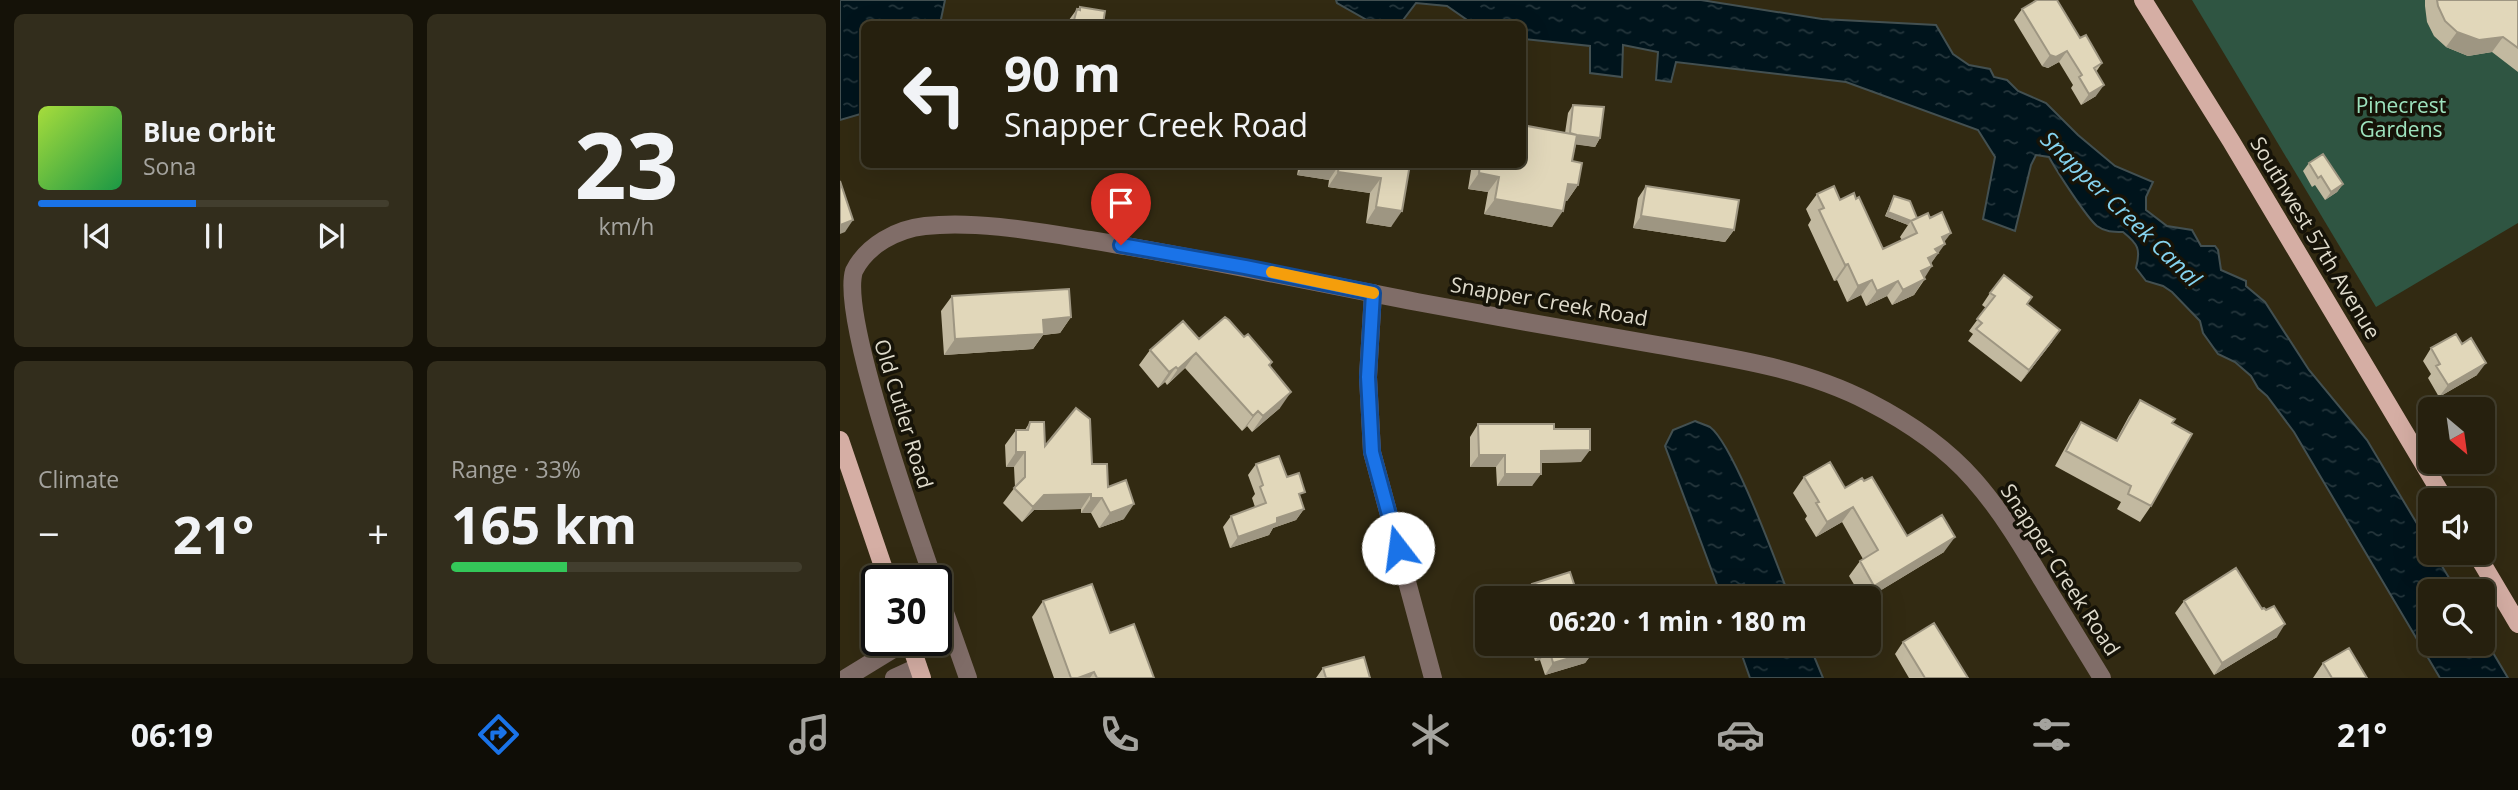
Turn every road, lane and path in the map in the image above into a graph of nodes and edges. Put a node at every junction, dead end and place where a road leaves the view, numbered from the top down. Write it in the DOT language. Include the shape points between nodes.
graph roads {
  1 [pos="2143,0"];
  2 [pos="862,260"];
  3 [pos="1373,293"];
  4 [pos="840,440"];
  5 [pos="2438,488"];
  6 [pos="883,565"];
  7 [pos="928,565"];
  8 [pos="2483,565"];
  9 [pos="2518,624"];
  10 [pos="952,632"];
  11 [pos="882,656"];
  12 [pos="920,672"];
  13 [pos="846,678"];
  14 [pos="894,678"];
  15 [pos="968,678"];
  16 [pos="1433,678"];
  17 [pos="2102,678"];
  1 -- 5 [label="main road, Southwest 57th Avenue"];
  2 -- 3 [label="street, Snapper Creek Road" via="880,243 912,228 957,225 1027,230 1121,245"];
  2 -- 7 [label="street, Old Cutler Road" via="851,278 850,291 858,351"];
  3 -- 16 [label="street" via="1368,377 1372,452"];
  3 -- 17 [label="street, Snapper Creek Road" via="1761,364 1868,401 1944,452 1972,478 2014,534"];
  4 -- 6 [label="main road"];
  8 -- 9 [label="main road"];
  10 -- 15 [label="street"];
  11 -- 13 [label="street"];
  12 -- 14 [label="street"];
}
